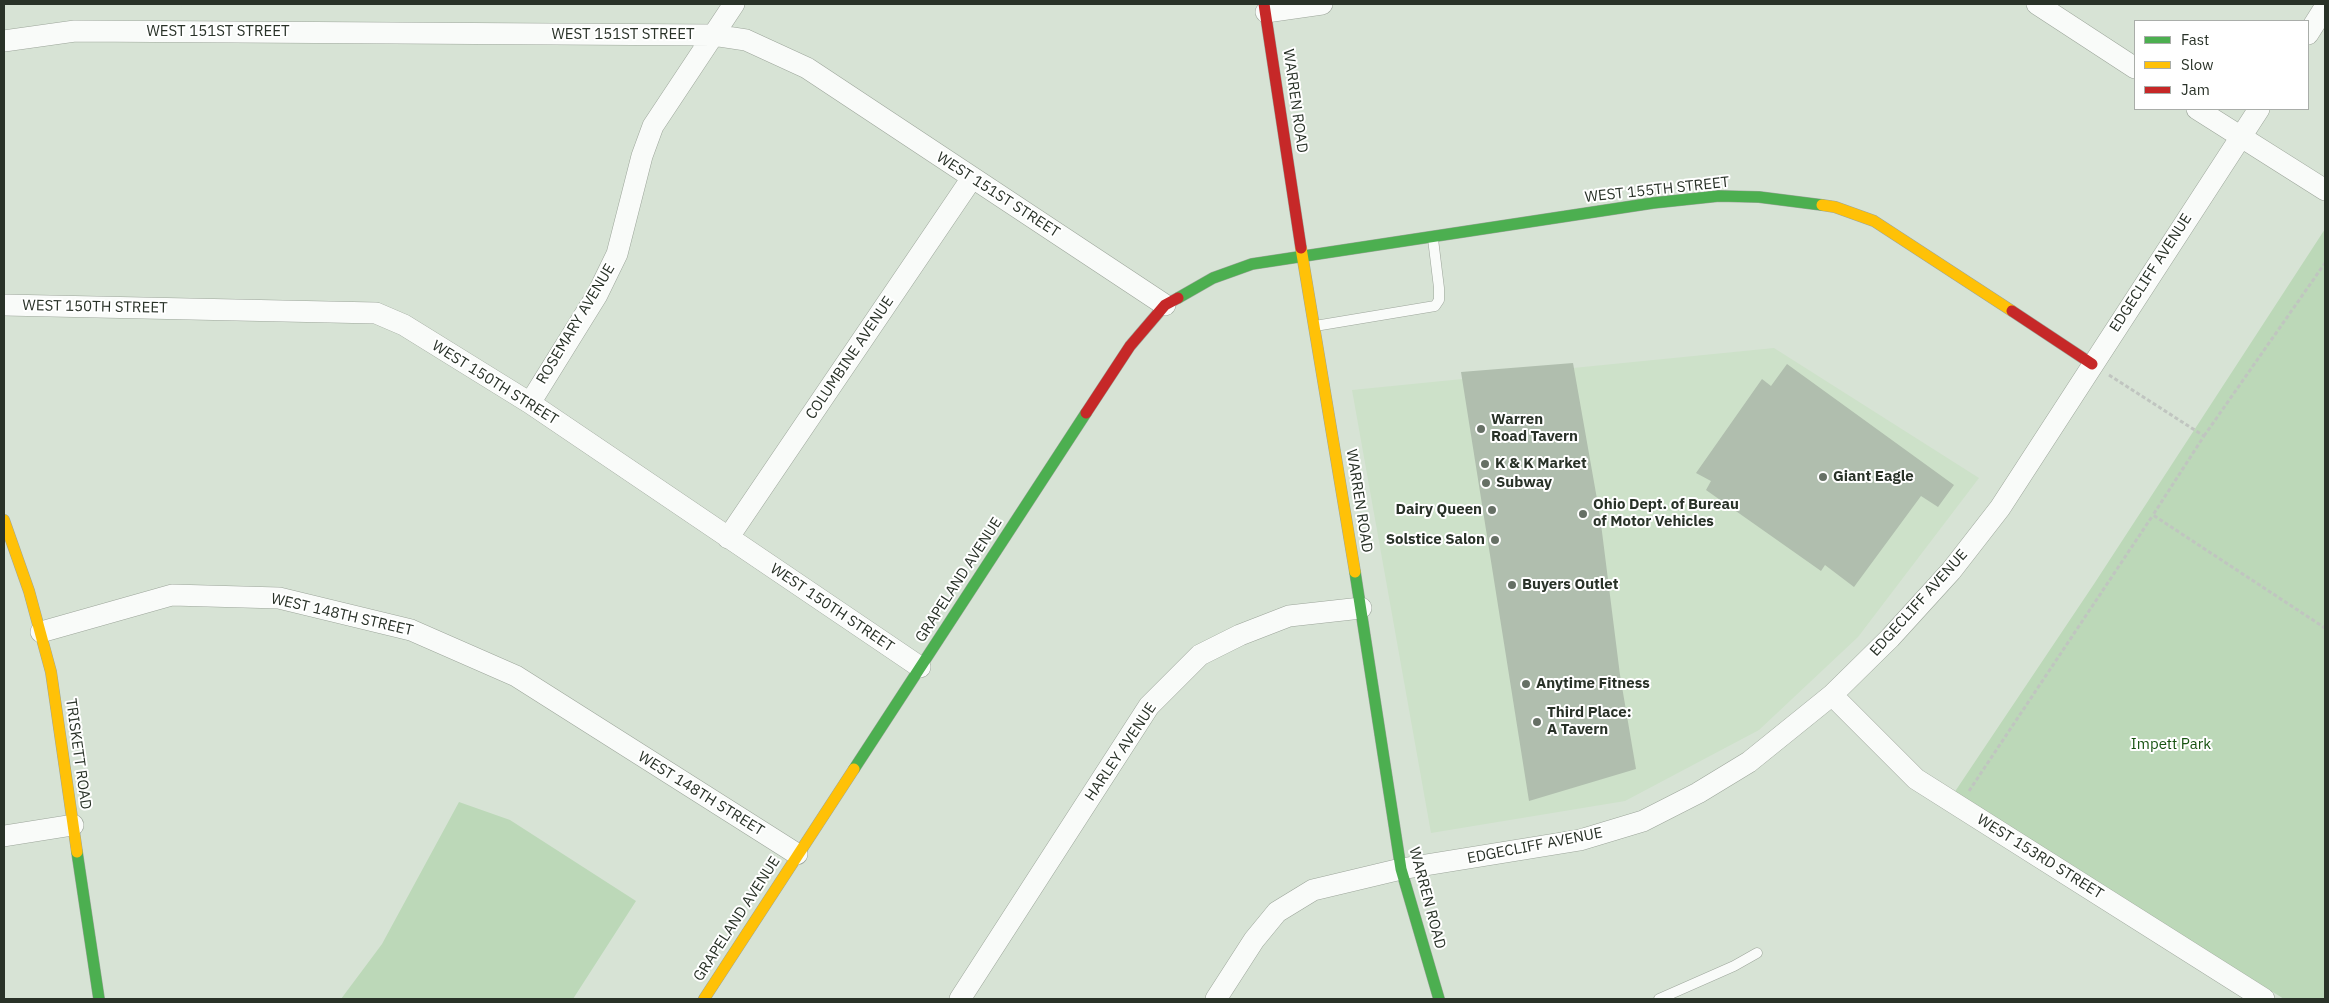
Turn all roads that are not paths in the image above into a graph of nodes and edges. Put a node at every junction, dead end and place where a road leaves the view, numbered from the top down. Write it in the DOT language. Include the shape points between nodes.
graph roads {
  1 [pos="734,4"];
  2 [pos="1322,4"];
  3 [pos="2038,4"];
  4 [pos="1265,8"];
  5 [pos="2325,8"];
  6 [pos="2309,32"];
  7 [pos="713,36"];
  8 [pos="4,42"];
  9 [pos="2134,67"];
  10 [pos="2199,110"];
  11 [pos="2257,110"];
  12 [pos="2240,137"];
  13 [pos="972,178"];
  14 [pos="2325,190"];
  15 [pos="1433,237"];
  16 [pos="1303,258"];
  17 [pos="4,305"];
  18 [pos="1165,305"];
  19 [pos="1314,326"];
  20 [pos="2099,368"];
  21 [pos="530,403"];
  22 [pos="4,520"];
  23 [pos="728,538"];
  24 [pos="1361,608"];
  25 [pos="41,632"];
  26 [pos="920,667"];
  27 [pos="1832,695"];
  28 [pos="73,825"];
  29 [pos="4,836"];
  30 [pos="797,854"];
  31 [pos="1401,869"];
  32 [pos="1757,954"];
  33 [pos="99,999"];
  34 [pos="704,999"];
  35 [pos="960,999"];
  36 [pos="1216,999"];
  37 [pos="1439,999"];
  38 [pos="1659,999"];
  39 [pos="2264,999"];
  1 -- 7 [label="street, ROSEMARY AVENUE"];
  2 -- 4 [label="street"];
  3 -- 9 [label="street"];
  4 -- 16 [label="street, WARREN ROAD"];
  5 -- 6 [label="street"];
  7 -- 8 [label="street, WEST 151ST STREET" via="75,32"];
  7 -- 13 [label="street, WEST 151ST STREET" via="746,40 807,68"];
  7 -- 21 [label="street, ROSEMARY AVENUE" via="653,126 617,254 597,295"];
  10 -- 12 [label="street"];
  11 -- 12 [label="street, EDGECLIFF AVENUE"];
  12 -- 14 [label="street"];
  12 -- 20 [label="street, EDGECLIFF AVENUE"];
  13 -- 18 [label="street, WEST 151ST STREET"];
  13 -- 23 [label="street, COLUMBINE AVENUE"];
  15 -- 16 [label="street, WEST 155TH STREET"];
  15 -- 19 [label="lane" via="1439,300 1436,306"];
  15 -- 20 [label="street, WEST 155TH STREET" via="1719,196 1759,197 1835,207 1874,221"];
  16 -- 18 [label="street, GRAPELAND AVENUE" via="1252,264 1213,278"];
  16 -- 19 [label="street, WARREN ROAD"];
  17 -- 21 [label="street, WEST 150TH STREET" via="376,312 404,325"];
  18 -- 26 [label="street, GRAPELAND AVENUE" via="1130,346"];
  19 -- 24 [label="street, WARREN ROAD"];
  20 -- 27 [label="street, EDGECLIFF AVENUE" via="1951,571"];
  21 -- 23 [label="street, WEST 150TH STREET"];
  22 -- 25 [label="street, TRISKETT ROAD"];
  23 -- 26 [label="street, WEST 150TH STREET"];
  24 -- 31 [label="street, WARREN ROAD"];
  24 -- 35 [label="street, HARLEY AVENUE" via="1289,616 1200,655 1150,706"];
  25 -- 28 [label="street, TRISKETT ROAD" via="51,672"];
  25 -- 30 [label="street, WEST 148TH STREET" via="172,595 279,598 411,630 516,676"];
  26 -- 30 [label="street, GRAPELAND AVENUE"];
  27 -- 31 [label="street, EDGECLIFF AVENUE" via="1749,762 1644,821 1580,840"];
  27 -- 39 [label="street, WEST 153RD STREET" via="1916,778"];
  28 -- 29 [label="street"];
  28 -- 33 [label="street, TRISKETT ROAD"];
  30 -- 34 [label="street, GRAPELAND AVENUE"];
  31 -- 36 [label="street, EDGECLIFF AVENUE" via="1313,890 1277,912 1254,940"];
  31 -- 37 [label="street, WARREN ROAD"];
  32 -- 38 [label="lane"];
}
